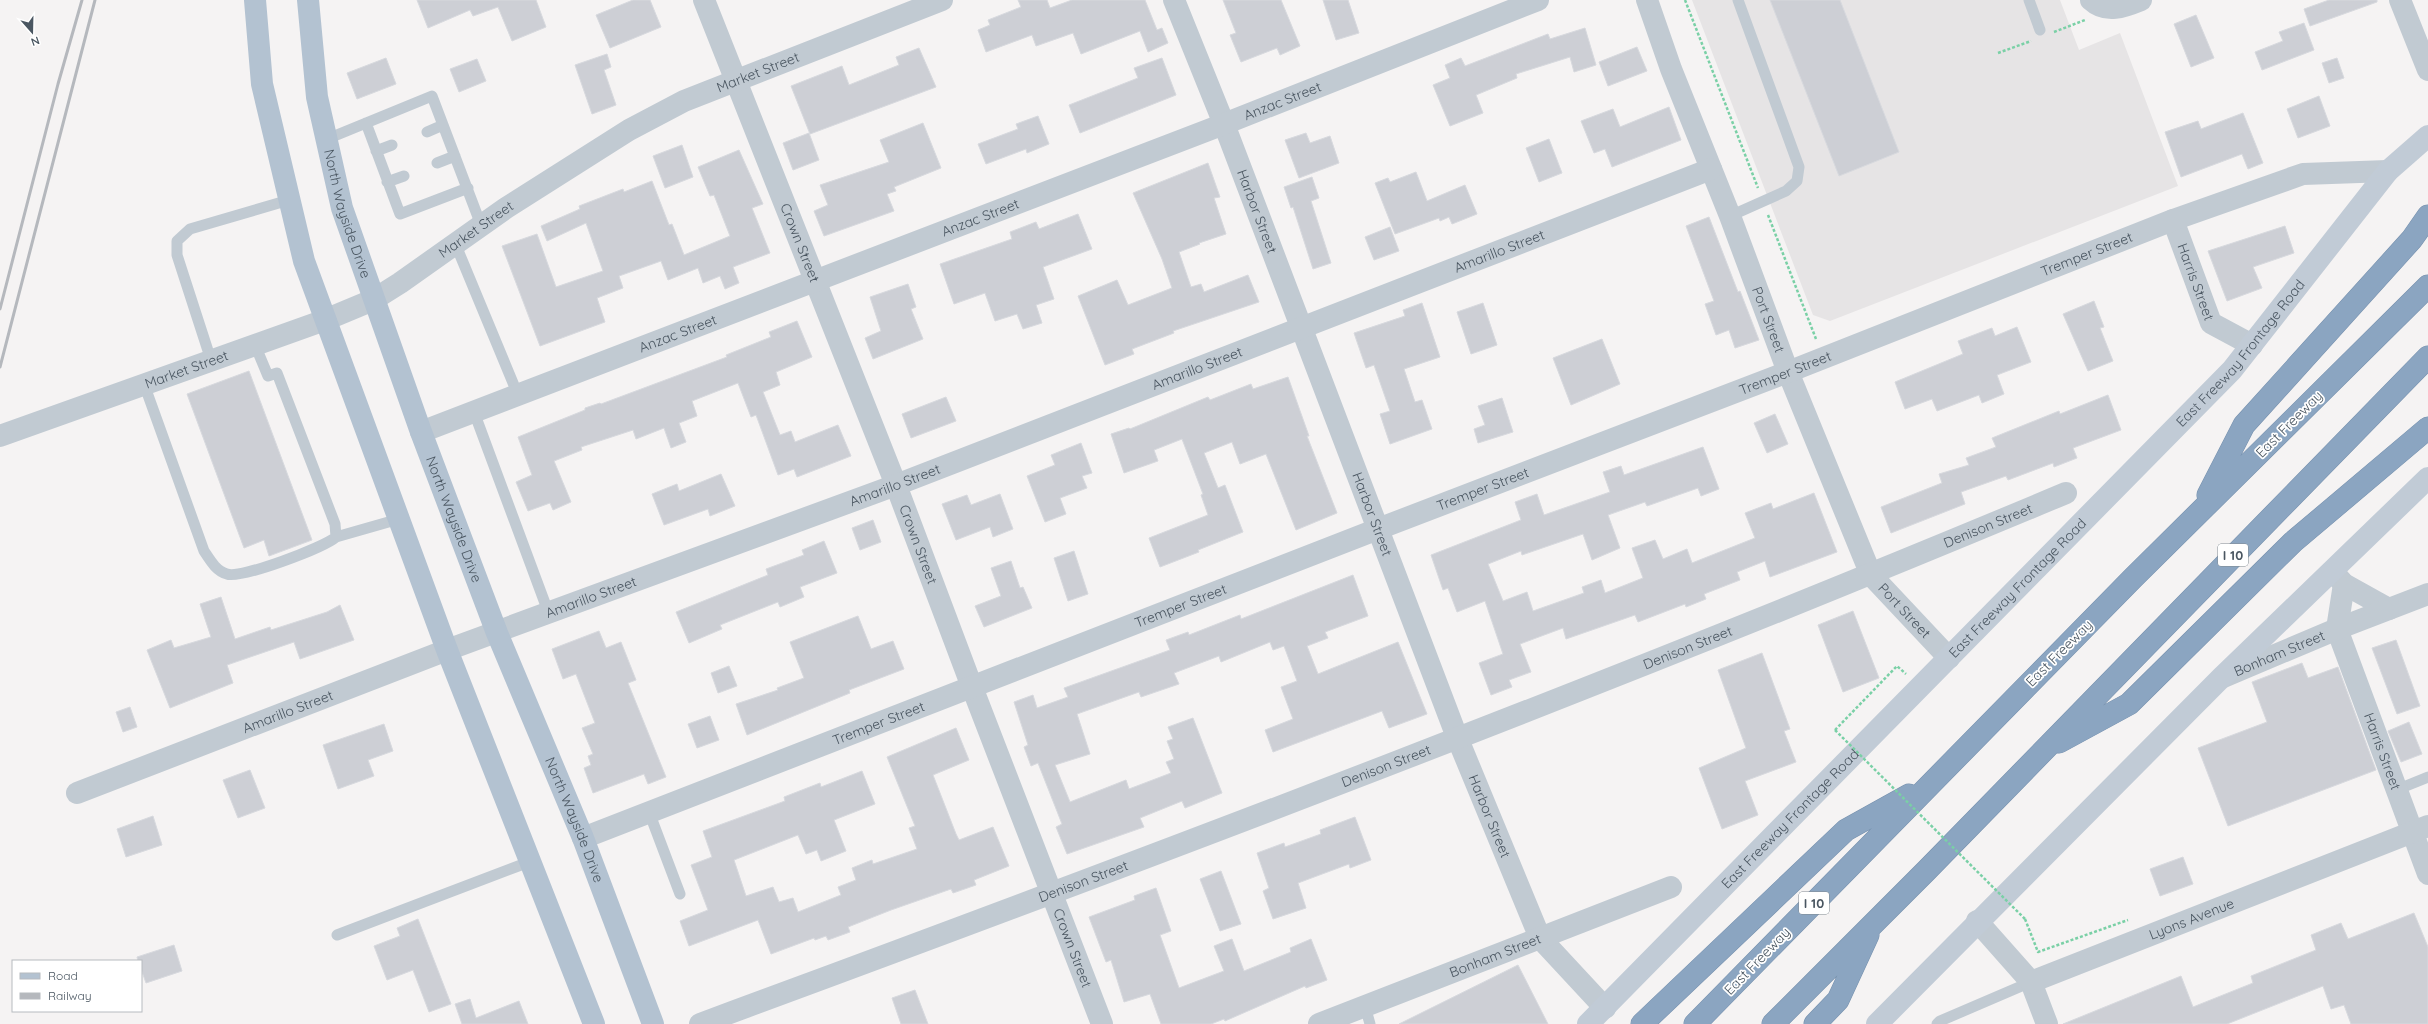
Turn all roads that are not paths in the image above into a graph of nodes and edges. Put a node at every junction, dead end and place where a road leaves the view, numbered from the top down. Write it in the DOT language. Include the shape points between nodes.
graph roads {
  1 [pos="255,0"];
  2 [pos="309,0"];
  3 [pos="704,0"];
  4 [pos="942,0"];
  5 [pos="1174,0"];
  6 [pos="1538,0"];
  7 [pos="1647,0"];
  8 [pos="1738,0"];
  9 [pos="2029,0"];
  10 [pos="2141,0"];
  11 [pos="2400,0"];
  12 [pos="2094,3"];
  13 [pos="2040,30"];
  14 [pos="2428,70"];
  15 [pos="736,81"];
  16 [pos="366,123"];
  17 [pos="1224,124"];
  18 [pos="443,125"];
  19 [pos="427,132"];
  20 [pos="2428,136"];
  21 [pos="327,140"];
  22 [pos="392,145"];
  23 [pos="376,151"];
  24 [pos="455,156"];
  25 [pos="437,163"];
  26 [pos="1711,169"];
  27 [pos="2388,171"];
  28 [pos="404,176"];
  29 [pos="387,182"];
  30 [pos="468,188"];
  31 [pos="289,200"];
  32 [pos="1730,216"];
  33 [pos="2428,216"];
  34 [pos="2174,220"];
  35 [pos="481,224"];
  36 [pos="455,243"];
  37 [pos="816,280"];
  38 [pos="2428,286"];
  39 [pos="373,300"];
  40 [pos="325,320"];
  41 [pos="1301,330"];
  42 [pos="255,344"];
  43 [pos="2252,345"];
  44 [pos="2428,356"];
  45 [pos="211,360"];
  46 [pos="1788,372"];
  47 [pos="144,384"];
  48 [pos="518,395"];
  49 [pos="474,412"];
  50 [pos="2428,428"];
  51 [pos="421,432"];
  52 [pos="0,436"];
  53 [pos="2428,478"];
  54 [pos="896,485"];
  55 [pos="2066,493"];
  56 [pos="2198,513"];
  57 [pos="399,519"];
  58 [pos="1378,529"];
  59 [pos="336,537"];
  60 [pos="1870,575"];
  61 [pos="2338,577"];
  62 [pos="2428,594"];
  63 [pos="2389,609"];
  64 [pos="549,614"];
  65 [pos="2337,628"];
  66 [pos="498,633"];
  67 [pos="447,650"];
  68 [pos="1949,658"];
  69 [pos="2222,677"];
  70 [pos="972,687"];
  71 [pos="1457,736"];
  72 [pos="2039,754"];
  73 [pos="2428,777"];
  74 [pos="1933,781"];
  75 [pos="2396,790"];
  76 [pos="77,793"];
  77 [pos="649,812"];
  78 [pos="2420,830"];
  79 [pos="583,838"];
  80 [pos="529,862"];
  81 [pos="2428,874"];
  82 [pos="1671,887"];
  83 [pos="680,894"];
  84 [pos="1051,894"];
  85 [pos="1977,921"];
  86 [pos="1874,922"];
  87 [pos="337,935"];
  88 [pos="1540,938"];
  89 [pos="2031,982"];
  90 [pos="1605,1008"];
  91 [pos="1368,1015"];
  92 [pos="594,1024"];
  93 [pos="653,1024"];
  94 [pos="700,1024"];
  95 [pos="1102,1024"];
  96 [pos="1319,1024"];
  97 [pos="1588,1024"];
  98 [pos="1642,1024"];
  99 [pos="1695,1024"];
  100 [pos="1773,1024"];
  101 [pos="1815,1024"];
  102 [pos="1877,1024"];
  103 [pos="1938,1024"];
  104 [pos="2047,1024"];
  1 -- 31 [label="main road" via="262,84"];
  2 -- 21 [label="main road, North Wayside Drive" via="317,97"];
  3 -- 15 [label="street, Crown Street"];
  4 -- 15 [label="street, Market Street"];
  5 -- 17 [label="street, Harbor Street"];
  6 -- 17 [label="street, Anzac Street"];
  7 -- 26 [label="street, Port Street"];
  8 -- 32 [label="lane" via="1799,167 1797,181 1786,192"];
  9 -- 13 [label="lane"];
  10 -- 12 [label="street" via="2120,9"];
  11 -- 14 [label="street"];
  15 -- 35 [label="street, Market Street" via="684,101 628,130"];
  15 -- 37 [label="street, Crown Street"];
  16 -- 18 [label="lane" via="432,96"];
  16 -- 21 [label="lane"];
  16 -- 23 [label="lane"];
  17 -- 37 [label="street, Anzac Street"];
  17 -- 41 [label="street, Harbor Street"];
  18 -- 19 [label="lane"];
  18 -- 24 [label="lane"];
  20 -- 27 [label="main road, East Freeway Frontage Road"];
  21 -- 39 [label="main road, North Wayside Drive" via="342,208"];
  22 -- 23 [label="lane"];
  23 -- 29 [label="lane"];
  24 -- 25 [label="lane"];
  24 -- 30 [label="lane"];
  26 -- 32 [label="street, Port Street"];
  26 -- 41 [label="street, Amarillo Street"];
  27 -- 34 [label="street, Tremper Street" via="2303,174"];
  27 -- 43 [label="main road, East Freeway Frontage Road"];
  28 -- 29 [label="lane"];
  29 -- 30 [label="lane" via="400,214"];
  30 -- 35 [label="lane"];
  31 -- 40 [label="main road" via="304,261"];
  31 -- 45 [label="lane" via="190,230 177,241 177,255"];
  32 -- 46 [label="street, Port Street"];
  33 -- 56 [label="highway" via="2412,239 2244,425"];
  34 -- 43 [label="street, Harris Street" via="2211,323"];
  34 -- 46 [label="street, Tremper Street"];
  35 -- 36 [label="street, Market Street"];
  36 -- 39 [label="street, Market Street"];
  36 -- 48 [label="lane"];
  37 -- 48 [label="street, Anzac Street"];
  37 -- 54 [label="street, Crown Street" via="843,355"];
  38 -- 56 [label="highway, East Freeway / I 10"];
  39 -- 40 [label="street, Market Street"];
  39 -- 51 [label="main road, North Wayside Drive"];
  40 -- 42 [label="street, Market Street"];
  40 -- 57 [label="main road"];
  41 -- 54 [label="street, Amarillo Street"];
  41 -- 58 [label="street, Harbor Street"];
  42 -- 45 [label="street, Market Street"];
  42 -- 59 [label="lane" via="268,376 277,373 335,524"];
  43 -- 68 [label="main road, East Freeway Frontage Road" via="2232,370 2132,474"];
  44 -- 72 [label="highway, I 10"];
  45 -- 47 [label="street, Market Street"];
  46 -- 58 [label="street, Tremper Street"];
  46 -- 60 [label="street, Port Street"];
  47 -- 52 [label="street, Market Street"];
  47 -- 59 [label="lane" via="204,550 219,571 234,575 308,552"];
  48 -- 49 [label="street, Anzac Street"];
  49 -- 51 [label="street, Anzac Street"];
  49 -- 64 [label="lane"];
  50 -- 72 [label="highway" via="2293,542 2129,704"];
  51 -- 66 [label="main road, North Wayside Drive"];
  53 -- 61 [label="main road"];
  54 -- 64 [label="street, Amarillo Street"];
  54 -- 70 [label="street, Crown Street"];
  55 -- 60 [label="street, Denison Street"];
  56 -- 74 [label="highway, East Freeway / I 10"];
  57 -- 59 [label="lane"];
  57 -- 67 [label="main road"];
  58 -- 70 [label="street, Tremper Street"];
  58 -- 71 [label="street, Harbor Street"];
  60 -- 68 [label="street, Port Street"];
  60 -- 71 [label="street, Denison Street"];
  61 -- 63 [label="street"];
  61 -- 65 [label="street, Bonham Street"];
  61 -- 69 [label="main road"];
  62 -- 63 [label="street, Bonham Street"];
  63 -- 65 [label="street, Bonham Street"];
  64 -- 66 [label="street, Amarillo Street"];
  65 -- 69 [label="street, Bonham Street"];
  65 -- 75 [label="street, Harris Street"];
  66 -- 67 [label="street, Amarillo Street"];
  66 -- 79 [label="main road, North Wayside Drive"];
  67 -- 76 [label="street, Amarillo Street"];
  67 -- 80 [label="main road"];
  68 -- 90 [label="main road, East Freeway Frontage Road"];
  69 -- 85 [label="main road"];
  70 -- 77 [label="street, Tremper Street"];
  70 -- 84 [label="street, Crown Street"];
  71 -- 84 [label="street, Denison Street"];
  71 -- 88 [label="street, Harbor Street"];
  72 -- 86 [label="highway, I 10"];
  73 -- 75 [label="lane"];
  74 -- 98 [label="highway" via="1846,830"];
  74 -- 99 [label="highway, East Freeway / I 10"];
  75 -- 78 [label="street, Harris Street"];
  77 -- 79 [label="street, Tremper Street"];
  77 -- 83 [label="lane"];
  78 -- 81 [label="street, Harris Street"];
  78 -- 89 [label="street, Lyons Avenue"];
  79 -- 93 [label="main road, North Wayside Drive"];
  80 -- 87 [label="lane"];
  80 -- 92 [label="main road"];
  82 -- 88 [label="street, Bonham Street"];
  84 -- 94 [label="street, Denison Street"];
  84 -- 95 [label="street, Crown Street"];
  85 -- 89 [label="street"];
  85 -- 102 [label="main road"];
  86 -- 100 [label="highway, I 10"];
  86 -- 101 [label="highway" via="1838,1000"];
  88 -- 90 [label="street, Harbor Street"];
  88 -- 91 [label="street, Bonham Street"];
  89 -- 103 [label="lane"];
  89 -- 104 [label="street"];
  90 -- 97 [label="main road, East Freeway Frontage Road"];
  91 -- 96 [label="street, Bonham Street"];
}
